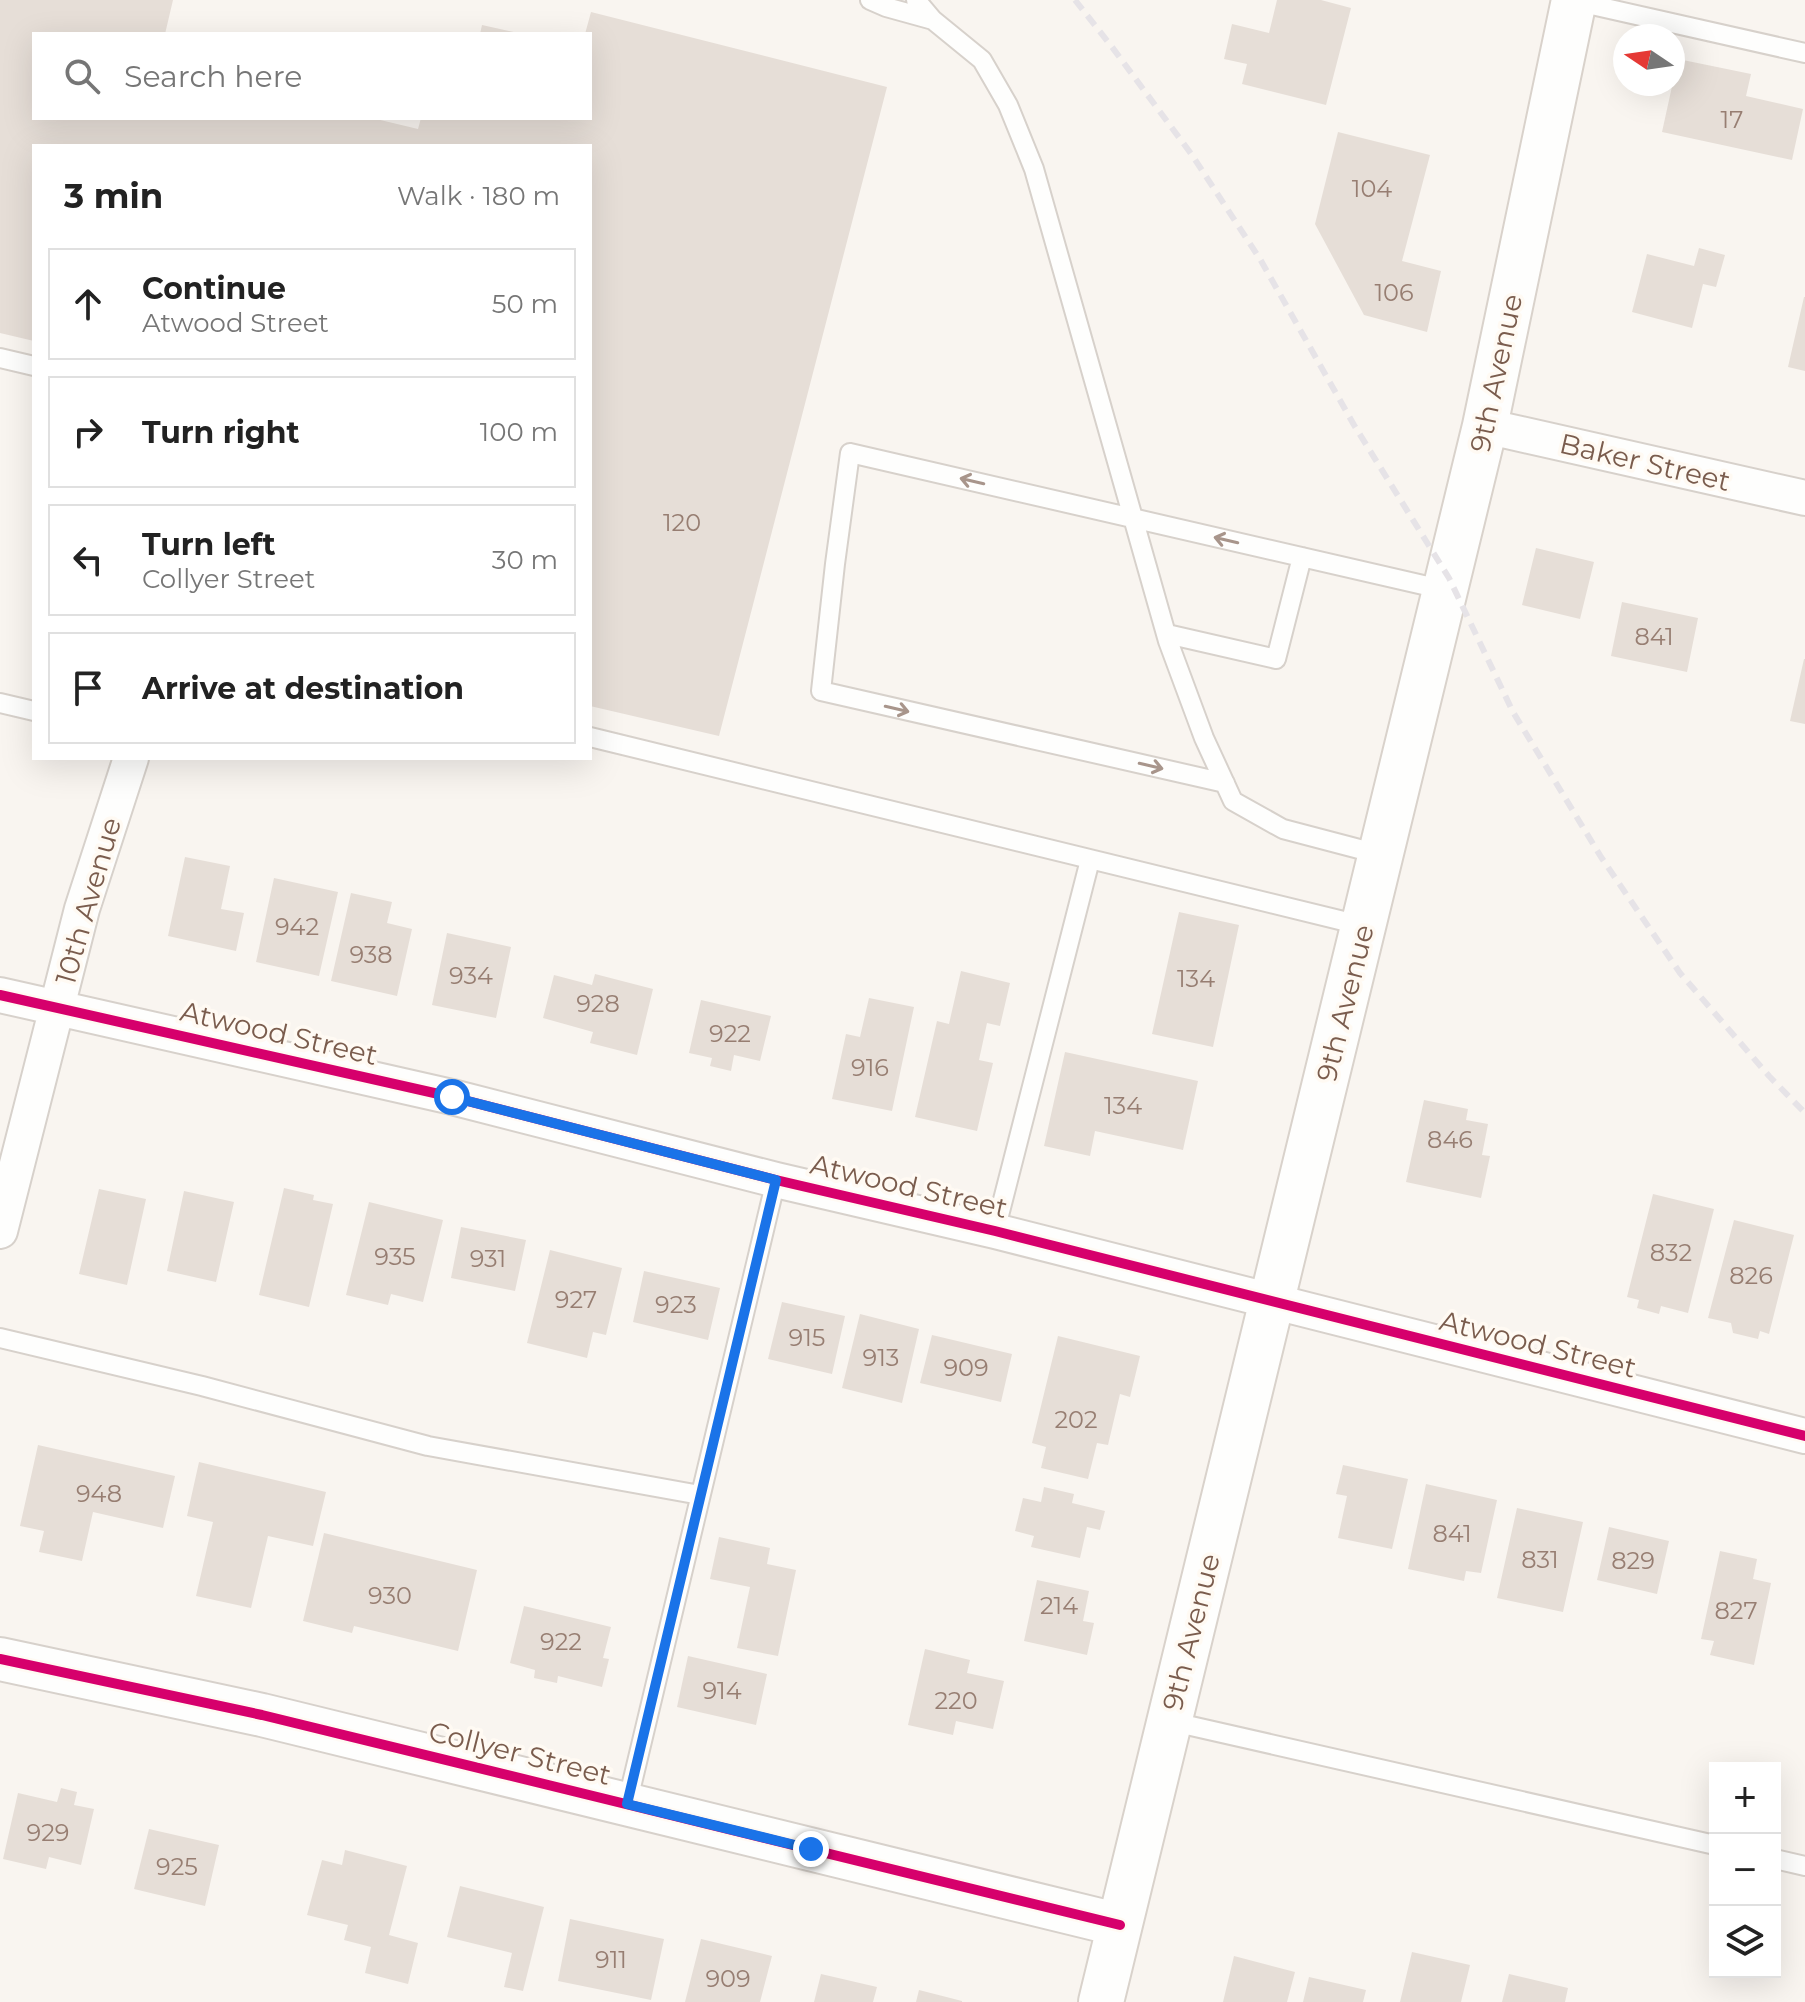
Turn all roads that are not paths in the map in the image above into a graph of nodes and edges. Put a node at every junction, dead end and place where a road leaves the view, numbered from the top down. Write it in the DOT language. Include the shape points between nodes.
graph roads {
  1 [pos="870,0"];
  2 [pos="916,0"];
  3 [pos="1574,0"];
  4 [pos="933,20"];
  5 [pos="1805,53"];
  6 [pos="0,358"];
  7 [pos="32,366"];
  8 [pos="1485,426"];
  9 [pos="1805,498"];
  10 [pos="1133,519"];
  11 [pos="1302,557"];
  12 [pos="1445,590"];
  13 [pos="1167,634"];
  14 [pos="0,703"];
  15 [pos="32,711"];
  16 [pos="592,737"];
  17 [pos="130,760"];
  18 [pos="1225,783"];
  19 [pos="1382,855"];
  20 [pos="1090,860"];
  21 [pos="1364,926"];
  22 [pos="0,995"];
  23 [pos="56,1008"];
  24 [pos="776,1180"];
  25 [pos="0,1231"];
  26 [pos="995,1231"];
  27 [pos="1273,1301"];
  28 [pos="0,1338"];
  29 [pos="1805,1436"];
  30 [pos="700,1495"];
  31 [pos="0,1659"];
  32 [pos="1169,1721"];
  33 [pos="627,1804"];
  34 [pos="1709,1844"];
  35 [pos="1781,1860"];
  36 [pos="1805,1866"];
  37 [pos="1120,1925"];
  38 [pos="1101,2002"];
  1 -- 4 [label="lane"];
  2 -- 4 [label="lane"];
  3 -- 5 [label="lane"];
  3 -- 8 [label="main road, 9th Avenue"];
  4 -- 10 [label="lane" via="982,60 1008,105 1034,169"];
  6 -- 7 [label="lane"];
  8 -- 9 [label="street, Baker Street"];
  8 -- 12 [label="main road, 9th Avenue"];
  11 -- 10 [label="lane, one-way"];
  10 -- 13 [label="lane"];
  10 -- 18 [label="lane, one-way" via="850,453 821,691"];
  11 -- 12 [label="lane"];
  11 -- 13 [label="lane" via="1276,659"];
  12 -- 19 [label="main road, 9th Avenue"];
  13 -- 18 [label="lane"];
  14 -- 15 [label="lane"];
  16 -- 20 [label="lane"];
  17 -- 23 [label="street, 10th Avenue"];
  18 -- 19 [label="lane" via="1233,801 1283,829"];
  19 -- 21 [label="main road, 9th Avenue"];
  20 -- 21 [label="lane"];
  20 -- 26 [label="lane"];
  21 -- 27 [label="main road, 9th Avenue"];
  22 -- 23 [label="street, Atwood Street"];
  23 -- 24 [label="street, Atwood Street" via="452,1097"];
  23 -- 25 [label="street, 10th Avenue"];
  24 -- 26 [label="street, Atwood Street"];
  24 -- 30 [label="lane"];
  26 -- 27 [label="street, Atwood Street"];
  27 -- 29 [label="street, Atwood Street"];
  27 -- 32 [label="main road, 9th Avenue"];
  28 -- 30 [label="lane" via="428,1446"];
  30 -- 33 [label="lane"];
  31 -- 33 [label="street, Collyer Street" via="262,1715"];
  32 -- 34 [label="lane"];
  32 -- 37 [label="main road, 9th Avenue"];
  33 -- 37 [label="street, Collyer Street"];
  35 -- 36 [label="lane"];
  37 -- 38 [label="main road, 9th Avenue"];
}
